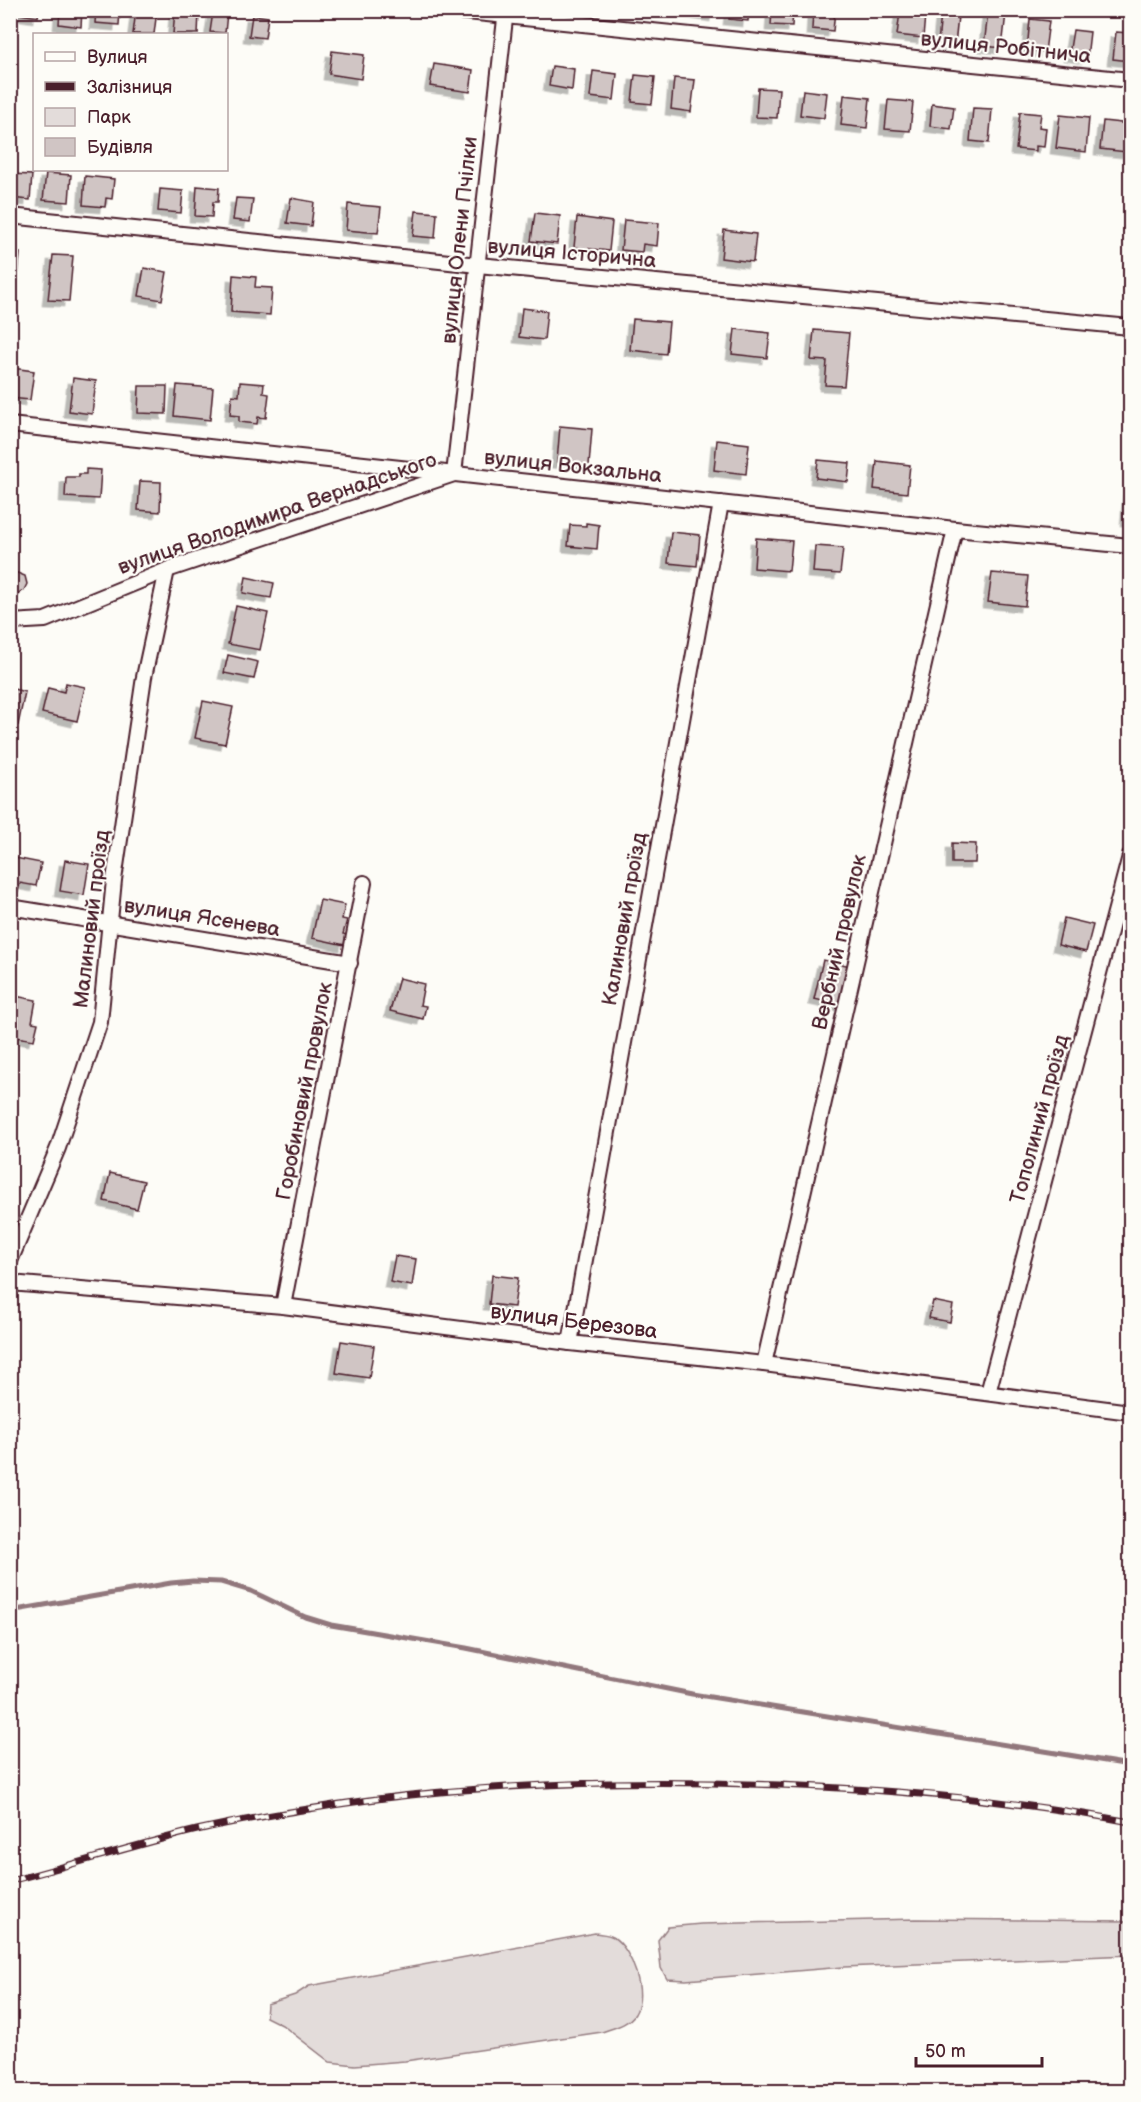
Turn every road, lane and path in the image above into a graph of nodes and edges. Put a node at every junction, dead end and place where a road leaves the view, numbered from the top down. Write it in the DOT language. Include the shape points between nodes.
graph roads {
  1 [pos="447,10"];
  2 [pos="506,14"];
  3 [pos="1131,80"];
  4 [pos="10,216"];
  5 [pos="478,265"];
  6 [pos="1131,327"];
  7 [pos="10,425"];
  8 [pos="454,474"];
  9 [pos="721,503"];
  10 [pos="955,529"];
  11 [pos="1131,546"];
  12 [pos="167,570"];
  13 [pos="10,622"];
  14 [pos="1131,856"];
  15 [pos="364,883"];
  16 [pos="10,907"];
  17 [pos="109,923"];
  18 [pos="350,963"];
  19 [pos="10,1261"];
  20 [pos="10,1283"];
  21 [pos="283,1306"];
  22 [pos="570,1343"];
  23 [pos="764,1364"];
  24 [pos="988,1393"];
  25 [pos="1131,1412"];
  1 -- 2 [label="street, вулиця Робітнича"];
  2 -- 3 [label="street, вулиця Робітнича"];
  2 -- 5 [label="street, вулиця Олени Пчілки"];
  4 -- 5 [label="street, вулиця Історична"];
  5 -- 6 [label="street, вулиця Історична"];
  5 -- 8 [label="street, вулиця Олени Пчілки"];
  7 -- 8 [label="street, вулиця Вокзальна"];
  8 -- 9 [label="street, вулиця Вокзальна"];
  8 -- 12 [label="street, вулиця Володимира Вернадського"];
  9 -- 10 [label="street, вулиця Вокзальна"];
  9 -- 22 [label="street, Калиновий проїзд"];
  10 -- 11 [label="street, вулиця Вокзальна"];
  10 -- 23 [label="street, Вербний провулок"];
  12 -- 13 [label="street, вулиця Володимира Вернадського" via="45,620"];
  12 -- 17 [label="street, Малиновий проїзд" via="144,677"];
  14 -- 24 [label="street, Тополиний проїзд"];
  15 -- 18 [label="street, Горобиновий провулок"];
  16 -- 17 [label="street, вулиця Ясенева"];
  17 -- 18 [label="street, вулиця Ясенева"];
  17 -- 19 [label="street, Малиновий проїзд" via="100,1022 58,1148"];
  18 -- 21 [label="street, Горобиновий провулок"];
  20 -- 21 [label="street, вулиця Березова"];
  21 -- 22 [label="street, вулиця Березова"];
  22 -- 23 [label="street, вулиця Березова"];
  23 -- 24 [label="street, вулиця Березова"];
  24 -- 25 [label="street, вулиця Березова"];
}
